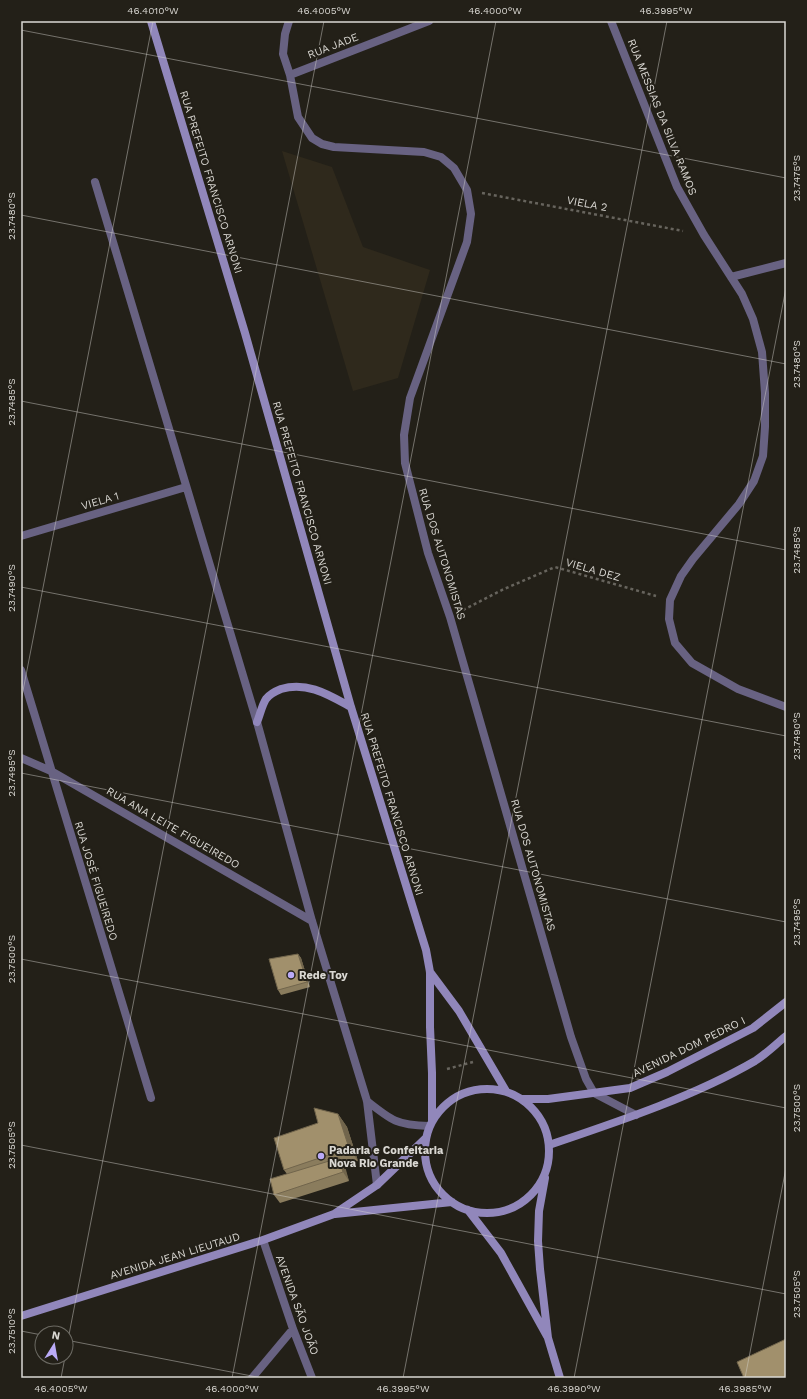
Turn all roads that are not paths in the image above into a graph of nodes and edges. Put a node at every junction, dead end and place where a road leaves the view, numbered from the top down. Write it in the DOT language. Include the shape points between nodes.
graph roads {
  1 [pos="151,21"];
  2 [pos="289,21"];
  3 [pos="429,21"];
  4 [pos="611,21"];
  5 [pos="290,75"];
  6 [pos="95,182"];
  7 [pos="786,263"];
  8 [pos="731,276"];
  9 [pos="186,487"];
  10 [pos="21,536"];
  11 [pos="21,670"];
  12 [pos="351,707"];
  13 [pos="786,707"];
  14 [pos="257,722"];
  15 [pos="21,758"];
  16 [pos="51,771"];
  17 [pos="312,921"];
  18 [pos="430,972"];
  19 [pos="786,1002"];
  20 [pos="786,1036"];
  21 [pos="506,1091"];
  22 [pos="594,1093"];
  23 [pos="151,1098"];
  24 [pos="522,1099"];
  25 [pos="367,1101"];
  26 [pos="636,1115"];
  27 [pos="431,1123"];
  28 [pos="426,1138"];
  29 [pos="549,1145"];
  30 [pos="548,1163"];
  31 [pos="377,1185"];
  32 [pos="452,1202"];
  33 [pos="468,1210"];
  34 [pos="334,1214"];
  35 [pos="263,1240"];
  36 [pos="21,1316"];
  37 [pos="293,1329"];
  38 [pos="548,1338"];
  39 [pos="252,1378"];
  40 [pos="312,1378"];
  41 [pos="560,1378"];
  1 -- 12 [label="main road, RUA PREFEITO FRANCISCO ARNONI" via="245,333"];
  2 -- 5 [label="street, RUA DOS AUTONOMISTAS" via="283,54"];
  3 -- 5 [label="street, RUA JADE"];
  4 -- 8 [label="street, RUA MESSIAS DA SILVA RAMOS" via="677,187"];
  5 -- 22 [label="street, RUA DOS AUTONOMISTAS" via="298,117 312,138 334,147 424,152 441,157 454,168 467,190 471,214 467,242 410,398 404,435 405,463 428,553 450,617 571,1037 586,1079"];
  6 -- 9 [label="street"];
  7 -- 8 [label="street"];
  8 -- 13 [label="street, RUA MESSIAS DA SILVA RAMOS" via="753,319 762,352 765,393 763,456 754,481 739,504 681,576 670,600 669,619 675,643 692,663 738,689"];
  9 -- 10 [label="street, VIELA 1"];
  9 -- 14 [label="street"];
  11 -- 16 [label="street, RUA JOSÉ FIGUEIREDO"];
  12 -- 14 [label="main road" via="321,692 290,686 266,698"];
  12 -- 18 [label="main road, RUA PREFEITO FRANCISCO ARNONI" via="426,950"];
  14 -- 17 [label="street"];
  15 -- 16 [label="street, RUA ANA LEITE FIGUEIREDO"];
  16 -- 17 [label="street, RUA ANA LEITE FIGUEIREDO"];
  16 -- 23 [label="street, RUA JOSÉ FIGUEIREDO"];
  17 -- 25 [label="street"];
  18 -- 21 [label="main road, RUA PREFEITO FRANCISCO ARNONI" via="458,1011"];
  18 -- 27 [label="main road, RUA PREFEITO FRANCISCO ARNONI"];
  19 -- 22 [label="main road, AVENIDA DOM PEDRO I" via="753,1028 667,1072 630,1088"];
  20 -- 26 [label="main road" via="756,1060"];
  21 -- 24 [label="main road"];
  21 -- 27 [label="main road" via="489,1088 472,1090 456,1096 442,1107"];
  22 -- 24 [label="main road, AVENIDA DOM PEDRO I" via="548,1099"];
  22 -- 26 [label="street"];
  24 -- 29 [label="main road" via="536,1112 545,1127"];
  25 -- 27 [label="street" via="399,1123"];
  25 -- 31 [label="street"];
  26 -- 29 [label="main road"];
  27 -- 28 [label="main road"];
  28 -- 31 [label="main road, AVENIDA JEAN LIEUTAUD"];
  28 -- 32 [label="main road" via="424,1150 429,1174 442,1194"];
  29 -- 30 [label="main road"];
  30 -- 33 [label="main road" via="535,1190 512,1208 483,1213"];
  30 -- 38 [label="main road" via="539,1211 538,1240"];
  31 -- 34 [label="main road, AVENIDA JEAN LIEUTAUD"];
  32 -- 33 [label="main road"];
  32 -- 34 [label="main road, AVENIDA JEAN LIEUTAUD"];
  33 -- 38 [label="main road" via="501,1252"];
  34 -- 35 [label="main road, AVENIDA JEAN LIEUTAUD"];
  35 -- 36 [label="main road, AVENIDA JEAN LIEUTAUD"];
  35 -- 37 [label="street, AVENIDA SÃO JOÃO"];
  37 -- 39 [label="street"];
  37 -- 40 [label="street, AVENIDA SÃO JOÃO"];
  38 -- 41 [label="main road"];
}
